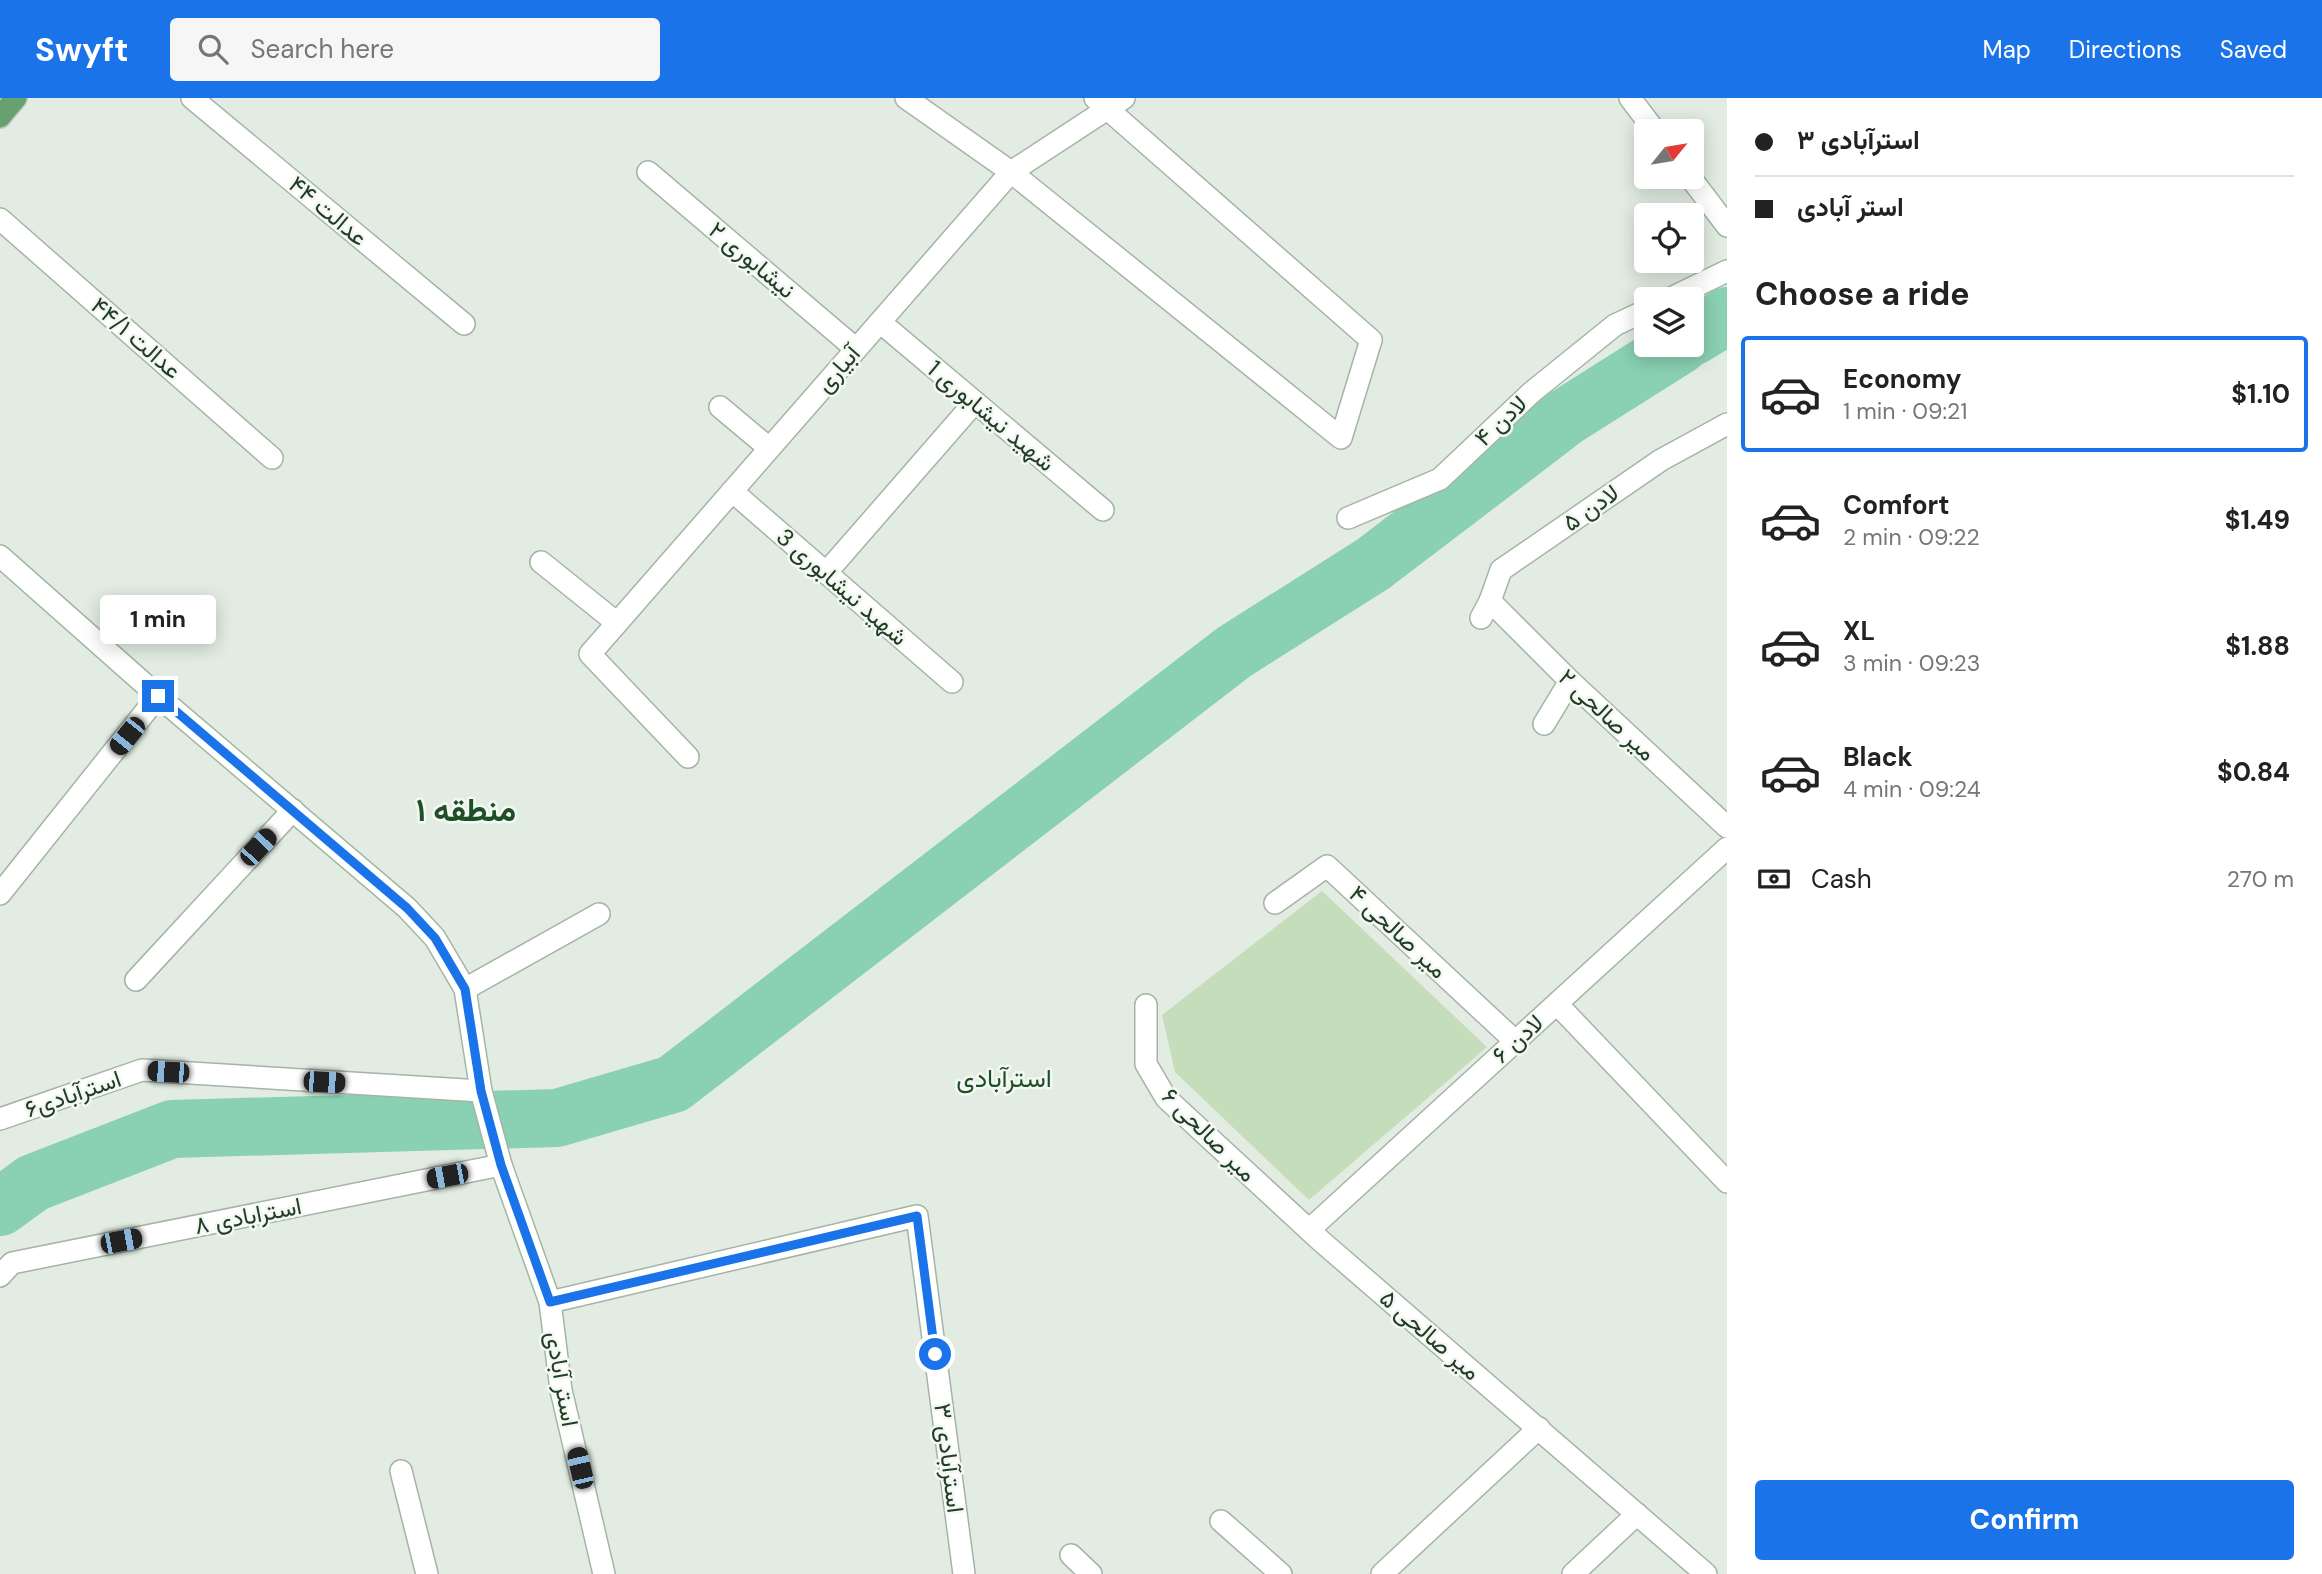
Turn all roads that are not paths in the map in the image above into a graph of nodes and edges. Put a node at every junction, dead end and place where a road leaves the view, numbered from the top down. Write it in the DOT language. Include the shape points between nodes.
graph roads {
  1 [pos="16,98"];
  2 [pos="192,98"];
  3 [pos="906,98"];
  4 [pos="1630,98"];
  5 [pos="1109,102"];
  6 [pos="0,117"];
  7 [pos="1646,119"];
  8 [pos="648,172"];
  9 [pos="1011,172"];
  10 [pos="1699,189"];
  11 [pos="0,219"];
  12 [pos="1727,226"];
  13 [pos="1727,271"];
  14 [pos="1694,287"];
  15 [pos="1634,316"];
  16 [pos="880,322"];
  17 [pos="464,324"];
  18 [pos="856,349"];
  19 [pos="975,402"];
  20 [pos="720,407"];
  21 [pos="1727,425"];
  22 [pos="769,448"];
  23 [pos="272,458"];
  24 [pos="732,491"];
  25 [pos="1103,510"];
  26 [pos="1348,518"];
  27 [pos="0,556"];
  28 [pos="541,562"];
  29 [pos="826,573"];
  30 [pos="1485,609"];
  31 [pos="617,623"];
  32 [pos="1570,681"];
  33 [pos="953,682"];
  34 [pos="158,696"];
  35 [pos="1544,724"];
  36 [pos="688,757"];
  37 [pos="293,810"];
  38 [pos="1727,827"];
  39 [pos="1727,848"];
  40 [pos="0,894"];
  41 [pos="1275,903"];
  42 [pos="599,914"];
  43 [pos="136,980"];
  44 [pos="465,989"];
  45 [pos="1557,1004"];
  46 [pos="1146,1005"];
  47 [pos="1516,1041"];
  48 [pos="481,1091"];
  49 [pos="0,1119"];
  50 [pos="501,1165"];
  51 [pos="1727,1182"];
  52 [pos="1315,1236"];
  53 [pos="0,1276"];
  54 [pos="550,1302"];
  55 [pos="1539,1428"];
  56 [pos="401,1471"];
  57 [pos="1637,1514"];
  58 [pos="1221,1521"];
  59 [pos="1071,1555"];
  60 [pos="602,1573"];
  61 [pos="427,1574"];
  62 [pos="964,1574"];
  63 [pos="1091,1574"];
  64 [pos="1281,1574"];
  65 [pos="1381,1574"];
  66 [pos="1573,1574"];
  67 [pos="1706,1574"];
  1 -- 6 [label="main road"];
  2 -- 17 [label="street, ۴۴ عدالت"];
  3 -- 9 [label="street"];
  4 -- 7 [label="street"];
  5 -- 9 [label="street, آبیاری"];
  5 -- 9 [label="street" via="1371,340 1341,438"];
  8 -- 18 [label="street, نیشابوری ۲"];
  9 -- 16 [label="street, آبیاری"];
  10 -- 12 [label="street"];
  11 -- 23 [label="street, ۴۴/۱ عدالت"];
  13 -- 14 [label="street"];
  15 -- 26 [label="street, ۴ لادن" via="1615,326 1532,392 1440,479"];
  16 -- 18 [label="street, آبیاری"];
  16 -- 19 [label="street, شهید نیشابوری 1"];
  18 -- 22 [label="street, آبیاری"];
  19 -- 25 [label="street, شهید نیشابوری 1"];
  19 -- 29 [label="street"];
  20 -- 22 [label="street"];
  21 -- 30 [label="street, ۵ لادن" via="1661,460 1501,570"];
  22 -- 24 [label="street, آبیاری"];
  24 -- 29 [label="street, شهید نیشابوری 3"];
  24 -- 31 [label="street, آبیاری"];
  27 -- 34 [label="street, استر آبادی"];
  28 -- 31 [label="street"];
  29 -- 33 [label="street, شهید نیشابوری 3"];
  30 -- 32 [label="street, ۲ میر صالحی"];
  31 -- 36 [label="street, آبیاری" via="590,654"];
  32 -- 35 [label="street"];
  32 -- 38 [label="street, ۲ میر صالحی"];
  34 -- 37 [label="street, استر آبادی"];
  34 -- 40 [label="street"];
  37 -- 43 [label="street"];
  37 -- 44 [label="street, استر آبادی" via="407,908 435,938"];
  39 -- 45 [label="street, ۶ لادن"];
  41 -- 47 [label="street, ۴ میر صالحی" via="1327,866"];
  42 -- 44 [label="street"];
  44 -- 48 [label="street, استر آبادی"];
  45 -- 47 [label="street, ۶ لادن"];
  45 -- 51 [label="street"];
  46 -- 52 [label="street, ۶ میر صالحی" via="1146,1064 1166,1098"];
  47 -- 52 [label="street, ۶ لادن"];
  48 -- 49 [label="street, استرآبادی۶" via="142,1070"];
  48 -- 50 [label="street, استر آبادی"];
  50 -- 53 [label="street, ۸ استرابادی" via="12,1263"];
  50 -- 54 [label="street, استر آبادی"];
  52 -- 55 [label="street, ۵ میر صالحی"];
  54 -- 60 [label="street, استر آبادی" via="562,1390"];
  54 -- 62 [label="street, استرآبادی ۳" via="917,1216"];
  55 -- 57 [label="street, ۵ میر صالحی"];
  55 -- 65 [label="street"];
  56 -- 61 [label="street"];
  57 -- 66 [label="street"];
  57 -- 67 [label="street, ۵ میر صالحی"];
  58 -- 64 [label="street"];
  59 -- 63 [label="street"];
}
